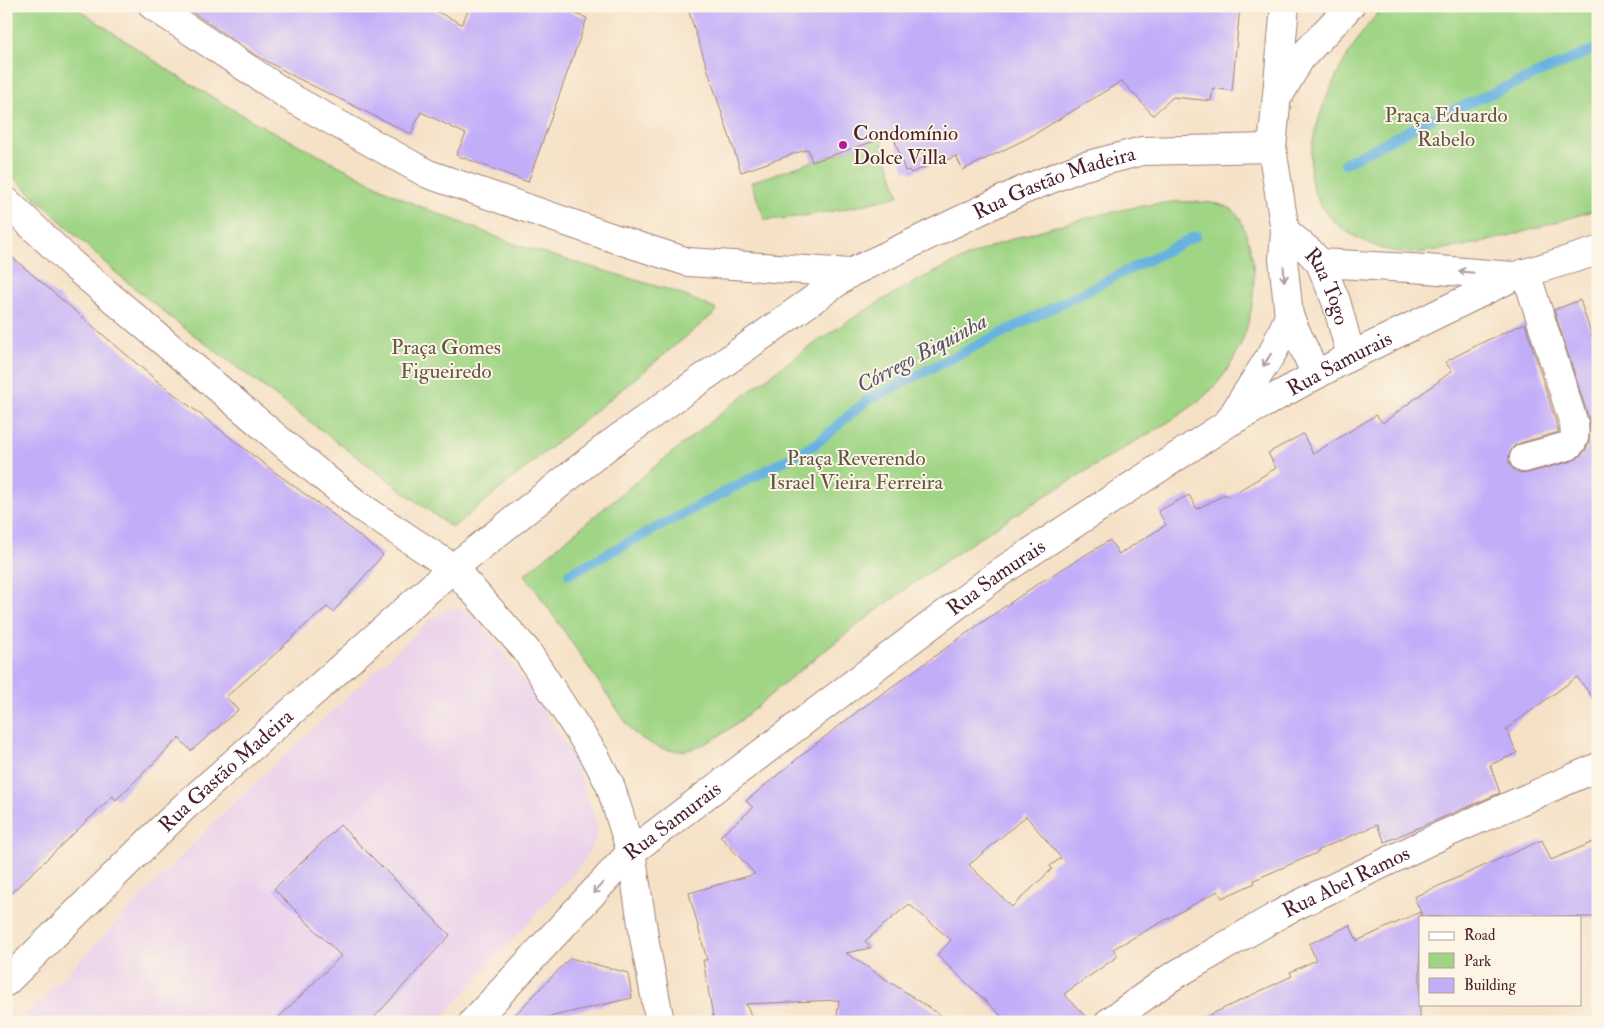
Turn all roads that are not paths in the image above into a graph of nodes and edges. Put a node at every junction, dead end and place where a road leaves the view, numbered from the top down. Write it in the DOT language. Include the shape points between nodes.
graph roads {
  1 [pos="153,6"];
  2 [pos="1285,6"];
  3 [pos="1334,12"];
  4 [pos="1277,99"];
  5 [pos="1272,148"];
  6 [pos="6,202"];
  7 [pos="1285,231"];
  8 [pos="1598,250"];
  9 [pos="1320,264"];
  10 [pos="850,273"];
  11 [pos="1520,275"];
  12 [pos="1289,316"];
  13 [pos="1351,356"];
  14 [pos="1316,375"];
  15 [pos="1228,423"];
  16 [pos="1524,458"];
  17 [pos="453,568"];
  18 [pos="1598,767"];
  19 [pos="631,852"];
  20 [pos="6,982"];
  21 [pos="473,1022"];
  22 [pos="660,1022"];
  23 [pos="1109,1022"];
  1 -- 10 [label="street" via="295,100 428,174 688,262"];
  2 -- 4 [label="street"];
  3 -- 4 [label="street" via="1300,59"];
  4 -- 5 [label="street"];
  5 -- 7 [label="street"];
  5 -- 10 [label="street, Rua Gastão Madeira" via="1142,151 1081,167 1021,191"];
  6 -- 17 [label="street" via="72,264 310,466 358,504"];
  7 -- 9 [label="street, Rua Togo"];
  7 -- 12 [label="street, one-way"];
  8 -- 11 [label="street, Rua Samurais"];
  11 -- 9 [label="street, one-way"];
  9 -- 13 [label="street, Rua Togo" via="1336,301"];
  10 -- 17 [label="street" via="609,445"];
  11 -- 13 [label="street, Rua Samurais"];
  11 -- 16 [label="street" via="1576,436 1568,446"];
  12 -- 14 [label="street, Rua Togo"];
  12 -- 15 [label="street, one-way" via="1274,350"];
  13 -- 14 [label="street, Rua Samurais"];
  14 -- 15 [label="street, Rua Samurais"];
  15 -- 19 [label="street, Rua Samurais" via="1002,571"];
  17 -- 19 [label="street" via="526,650 595,756 610,785"];
  17 -- 20 [label="street, Rua Gastão Madeira" via="183,808"];
  18 -- 23 [label="street, Rua Abel Ramos" via="1436,838 1287,910 1170,978"];
  19 -- 21 [label="street, Rua Samurais, one-way"];
  19 -- 22 [label="street"];
}
